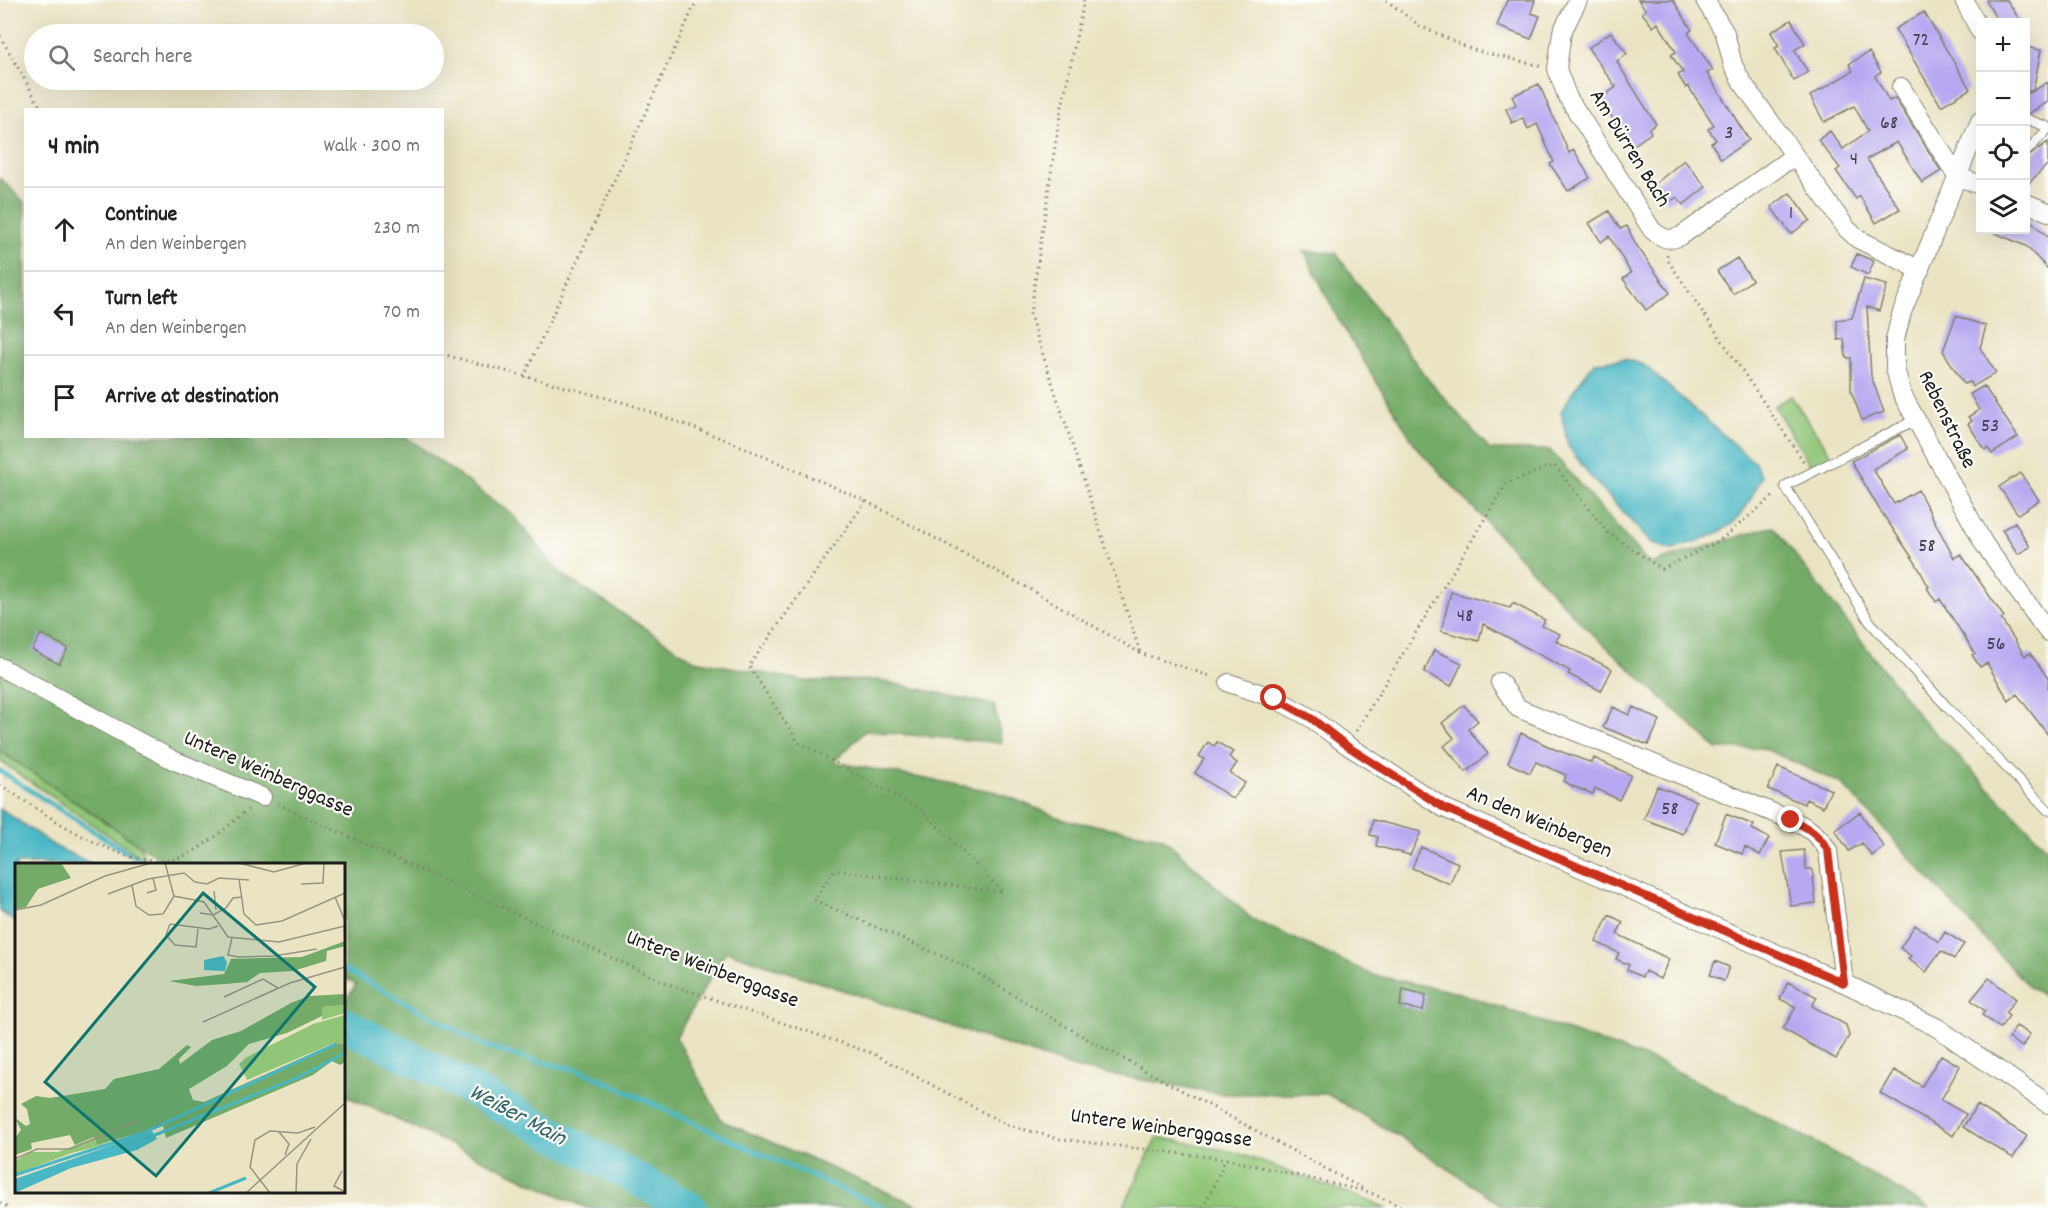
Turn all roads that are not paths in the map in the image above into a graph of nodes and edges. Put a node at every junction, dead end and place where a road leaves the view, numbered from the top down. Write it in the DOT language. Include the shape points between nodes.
graph roads {
  1 [pos="1578,0"];
  2 [pos="1705,0"];
  3 [pos="1964,0"];
  4 [pos="1976,22"];
  5 [pos="1900,87"];
  6 [pos="2030,121"];
  7 [pos="1978,126"];
  8 [pos="2048,128"];
  9 [pos="2030,147"];
  10 [pos="1794,156"];
  11 [pos="1957,176"];
  12 [pos="1976,183"];
  13 [pos="2030,205"];
  14 [pos="2048,212"];
  15 [pos="1920,270"];
  16 [pos="1915,420"];
  17 [pos="2048,632"];
  18 [pos="0,667"];
  19 [pos="1500,682"];
  20 [pos="1229,683"];
  21 [pos="262,797"];
  22 [pos="2048,810"];
  23 [pos="1844,983"];
  24 [pos="2048,1104"];
  1 -- 10 [label="street, Am Dürren Bach" via="1562,32 1557,69 1567,96 1652,230 1664,239 1681,236"];
  2 -- 10 [label="street" via="1725,33 1742,82"];
  3 -- 4 [label="street"];
  5 -- 11 [label="street"];
  6 -- 8 [label="lane"];
  7 -- 11 [label="street, Rebenstraße"];
  8 -- 9 [label="lane"];
  10 -- 15 [label="street" via="1858,239"];
  11 -- 12 [label="street"];
  11 -- 15 [label="street, Rebenstraße"];
  13 -- 14 [label="street"];
  15 -- 16 [label="street, Rebenstraße" via="1895,339 1895,368"];
  16 -- 17 [label="street, Rebenstraße" via="1984,544"];
  16 -- 22 [label="lane" via="1785,486 1870,622"];
  18 -- 21 [label="street, Untere Weinberggasse" via="173,760"];
  19 -- 23 [label="street" via="1518,708 1806,826 1820,838 1828,850"];
  20 -- 23 [label="street, An den Weinbergen" via="1274,698 1311,718 1347,746 1444,808"];
  23 -- 24 [label="street, An den Weinbergen" via="1936,1028"];
}
